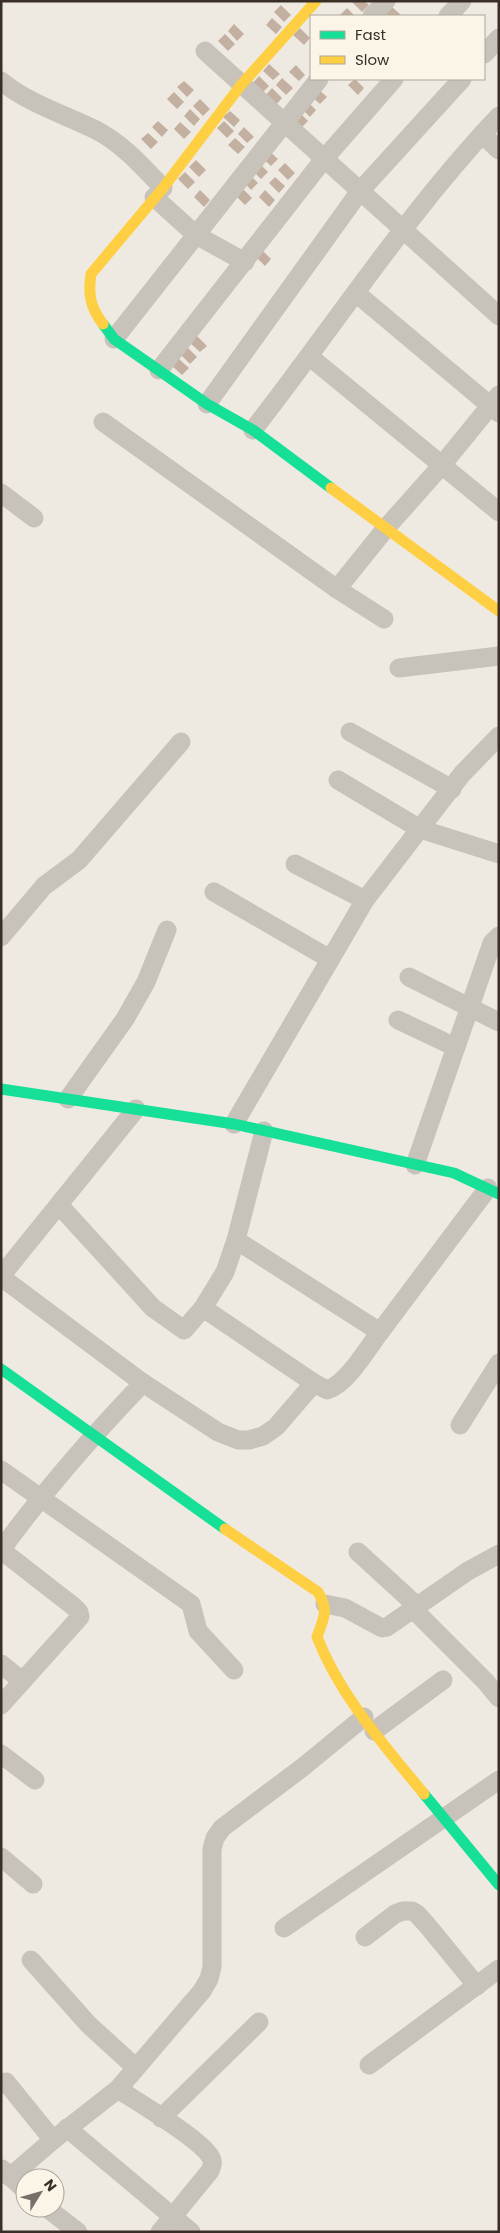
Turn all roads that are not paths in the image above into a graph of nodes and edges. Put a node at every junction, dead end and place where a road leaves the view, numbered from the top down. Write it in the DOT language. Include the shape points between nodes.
graph roads {
  1 [pos="316,1"];
  2 [pos="386,1"];
  3 [pos="462,1"];
  4 [pos="373,15"];
  5 [pos="449,15"];
  6 [pos="499,38"];
  7 [pos="205,51"];
  8 [pos="485,53"];
  9 [pos="318,80"];
  10 [pos="393,80"];
  11 [pos="461,80"];
  12 [pos="1,81"];
  13 [pos="241,85"];
  14 [pos="499,116"];
  15 [pos="284,122"];
  16 [pos="482,134"];
  17 [pos="499,150"];
  18 [pos="324,158"];
  19 [pos="360,191"];
  20 [pos="158,192"];
  21 [pos="402,229"];
  22 [pos="196,235"];
  23 [pos="245,262"];
  24 [pos="356,293"];
  25 [pos="499,316"];
  26 [pos="114,339"];
  27 [pos="310,357"];
  28 [pos="159,370"];
  29 [pos="207,404"];
  30 [pos="496,405"];
  31 [pos="103,422"];
  32 [pos="253,430"];
  33 [pos="442,466"];
  34 [pos="1,493"];
  35 [pos="499,512"];
  36 [pos="34,518"];
  37 [pos="386,528"];
  38 [pos="337,589"];
  39 [pos="499,612"];
  40 [pos="384,620"];
  41 [pos="499,656"];
  42 [pos="399,668"];
  43 [pos="350,732"];
  44 [pos="499,736"];
  45 [pos="181,742"];
  46 [pos="338,780"];
  47 [pos="452,789"];
  48 [pos="420,829"];
  49 [pos="499,854"];
  50 [pos="295,864"];
  51 [pos="214,892"];
  52 [pos="365,900"];
  53 [pos="167,930"];
  54 [pos="499,936"];
  55 [pos="1,937"];
  56 [pos="330,959"];
  57 [pos="409,977"];
  58 [pos="469,1009"];
  59 [pos="398,1020"];
  60 [pos="499,1022"];
  61 [pos="455,1047"];
  62 [pos="1,1088"];
  63 [pos="68,1099"];
  64 [pos="136,1109"];
  65 [pos="234,1124"];
  66 [pos="264,1131"];
  67 [pos="415,1165"];
  68 [pos="494,1191"];
  69 [pos="58,1205"];
  70 [pos="236,1240"];
  71 [pos="1,1277"];
  72 [pos="203,1308"];
  73 [pos="380,1332"];
  74 [pos="499,1363"];
  75 [pos="1,1369"];
  76 [pos="143,1383"];
  77 [pos="314,1383"];
  78 [pos="460,1424"];
  79 [pos="94,1434"];
  80 [pos="1,1470"];
  81 [pos="40,1497"];
  82 [pos="1,1550"];
  83 [pos="358,1552"];
  84 [pos="499,1554"];
  85 [pos="325,1604"];
  86 [pos="415,1608"];
  87 [pos="1,1664"];
  88 [pos="234,1670"];
  89 [pos="443,1680"];
  90 [pos="22,1681"];
  91 [pos="499,1698"];
  92 [pos="1,1705"];
  93 [pos="369,1724"];
  94 [pos="1,1754"];
  95 [pos="35,1780"];
  96 [pos="499,1780"];
  97 [pos="442,1819"];
  98 [pos="1,1857"];
  99 [pos="33,1884"];
  100 [pos="499,1885"];
  101 [pos="284,1928"];
  102 [pos="365,1937"];
  103 [pos="31,1960"];
  104 [pos="499,1969"];
  105 [pos="477,1986"];
  106 [pos="258,2022"];
  107 [pos="369,2065"];
  108 [pos="135,2067"];
  109 [pos="6,2082"];
  110 [pos="118,2089"];
  111 [pos="161,2118"];
  112 [pos="60,2134"];
  113 [pos="6,2173"];
  114 [pos="60,2218"];
  115 [pos="166,2224"];
  116 [pos="78,2232"];
  117 [pos="192,2232"];
  1 -- 13 [label="street"];
  2 -- 4 [label="street"];
  3 -- 5 [label="street"];
  6 -- 8 [label="street"];
  7 -- 13 [label="street"];
  9 -- 15 [label="street"];
  10 -- 18 [label="street"];
  11 -- 19 [label="street"];
  12 -- 20 [label="street" via="17,94 98,131 133,156"];
  13 -- 15 [label="street"];
  13 -- 20 [label="street"];
  14 -- 16 [label="street"];
  15 -- 18 [label="street"];
  15 -- 22 [label="street"];
  16 -- 17 [label="street"];
  16 -- 21 [label="street"];
  18 -- 19 [label="street"];
  18 -- 23 [label="street"];
  19 -- 21 [label="street"];
  19 -- 29 [label="street"];
  20 -- 22 [label="street"];
  20 -- 26 [label="street" via="91,274 89,287 93,311"];
  21 -- 24 [label="street"];
  21 -- 25 [label="street"];
  22 -- 23 [label="street"];
  22 -- 26 [label="street"];
  23 -- 28 [label="street"];
  24 -- 27 [label="street"];
  24 -- 30 [label="street"];
  26 -- 28 [label="street"];
  27 -- 32 [label="street"];
  27 -- 33 [label="street"];
  28 -- 29 [label="street"];
  29 -- 32 [label="street"];
  30 -- 33 [label="street"];
  31 -- 38 [label="street"];
  32 -- 37 [label="street"];
  33 -- 35 [label="street"];
  33 -- 37 [label="street"];
  34 -- 36 [label="street"];
  37 -- 38 [label="street"];
  37 -- 39 [label="street"];
  38 -- 40 [label="street"];
  41 -- 42 [label="street"];
  43 -- 47 [label="street"];
  44 -- 47 [label="street"];
  45 -- 55 [label="street" via="79,860 44,886"];
  46 -- 48 [label="street"];
  47 -- 48 [label="street"];
  48 -- 49 [label="street"];
  48 -- 52 [label="street"];
  50 -- 52 [label="street"];
  51 -- 56 [label="street"];
  52 -- 56 [label="street"];
  53 -- 63 [label="street" via="146,982 125,1019"];
  54 -- 58 [label="street" via="492,943"];
  56 -- 65 [label="street"];
  57 -- 58 [label="street"];
  58 -- 60 [label="street"];
  58 -- 61 [label="street"];
  59 -- 61 [label="street"];
  61 -- 67 [label="street"];
  62 -- 63 [label="street"];
  63 -- 64 [label="street"];
  64 -- 65 [label="street"];
  64 -- 69 [label="street"];
  65 -- 66 [label="street"];
  66 -- 67 [label="street"];
  66 -- 70 [label="street"];
  67 -- 68 [label="street" via="454,1173"];
  68 -- 73 [label="street"];
  69 -- 71 [label="street"];
  69 -- 72 [label="street" via="154,1308 176,1325 184,1330"];
  70 -- 72 [label="street" via="225,1272"];
  70 -- 73 [label="street"];
  71 -- 76 [label="street"];
  72 -- 77 [label="street"];
  73 -- 77 [label="street" via="334,1388 327,1390"];
  74 -- 78 [label="street"];
  75 -- 79 [label="street"];
  76 -- 77 [label="street" via="218,1432 238,1440 263,1436 276,1427"];
  76 -- 79 [label="street"];
  79 -- 81 [label="street"];
  79 -- 85 [label="street" via="216,1524 305,1582 318,1592"];
  80 -- 81 [label="street"];
  81 -- 82 [label="street"];
  81 -- 88 [label="street" via="190,1604 198,1631"];
  82 -- 90 [label="street" via="73,1606 80,1617"];
  83 -- 86 [label="street"];
  84 -- 86 [label="street"];
  85 -- 86 [label="street" via="345,1608 382,1628"];
  85 -- 93 [label="street" via="317,1637 320,1647 327,1663"];
  86 -- 91 [label="street"];
  87 -- 90 [label="street"];
  89 -- 93 [label="street"];
  90 -- 92 [label="street"];
  93 -- 97 [label="street"];
  93 -- 108 [label="street" via="303,1768 222,1828 215,1838 212,1849 209,1979"];
  94 -- 95 [label="street"];
  96 -- 97 [label="street"];
  97 -- 100 [label="street"];
  97 -- 101 [label="street"];
  98 -- 99 [label="street"];
  102 -- 105 [label="street" via="395,1914 412,1911"];
  103 -- 108 [label="street" via="88,2024"];
  104 -- 105 [label="street"];
  105 -- 107 [label="street"];
  106 -- 111 [label="street"];
  108 -- 110 [label="street"];
  109 -- 112 [label="street"];
  110 -- 111 [label="street"];
  110 -- 112 [label="street"];
  111 -- 115 [label="street" via="204,2149 213,2163 210,2171"];
  112 -- 113 [label="street"];
  112 -- 115 [label="street"];
  114 -- 116 [label="street"];
  115 -- 117 [label="street"];
}
